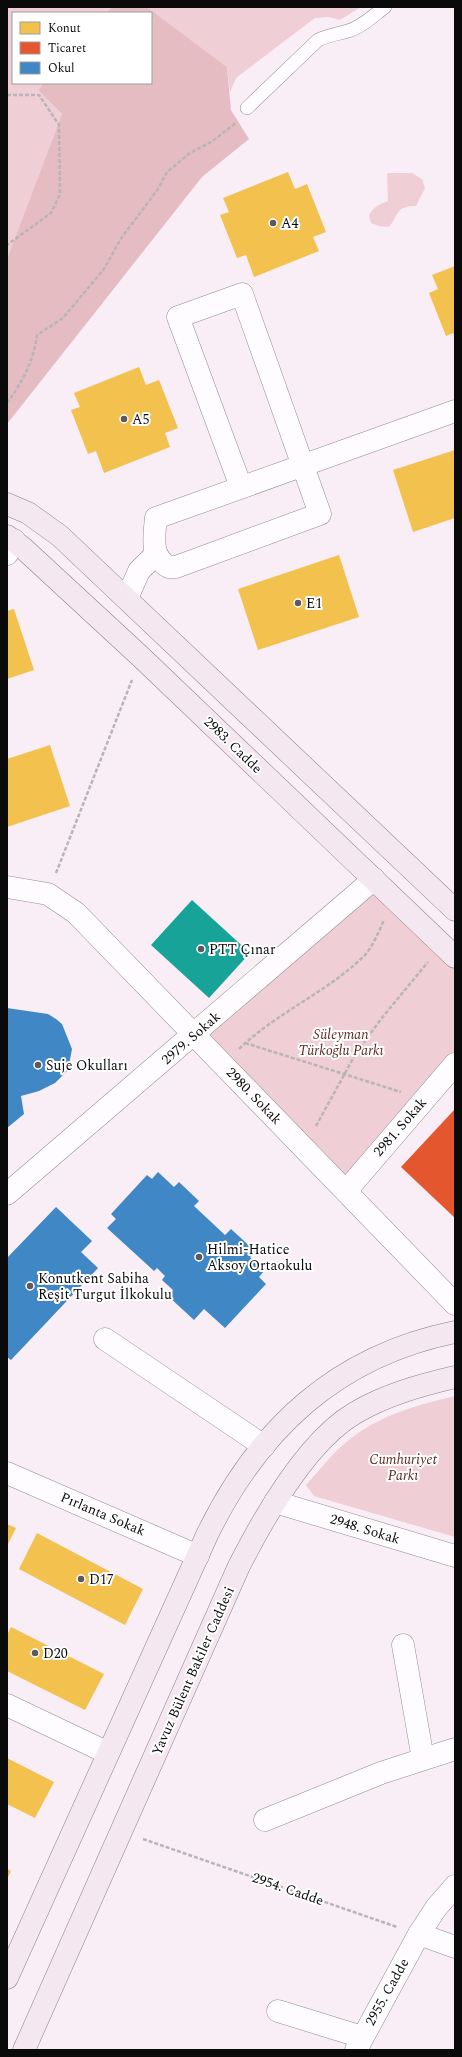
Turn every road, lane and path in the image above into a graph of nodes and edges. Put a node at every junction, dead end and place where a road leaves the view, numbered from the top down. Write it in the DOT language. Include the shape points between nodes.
graph roads {
  1 [pos="386,7"];
  2 [pos="7,95"];
  3 [pos="247,108"];
  4 [pos="7,245"];
  5 [pos="7,403"];
  6 [pos="455,411"];
  7 [pos="303,465"];
  8 [pos="241,487"];
  9 [pos="7,504"];
  10 [pos="9,544"];
  11 [pos="156,554"];
  12 [pos="127,598"];
  13 [pos="141,657"];
  14 [pos="374,879"];
  15 [pos="7,887"];
  16 [pos="48,894"];
  17 [pos="395,900"];
  18 [pos="455,910"];
  19 [pos="449,951"];
  20 [pos="195,1035"];
  21 [pos="245,1043"];
  22 [pos="223,1064"];
  23 [pos="455,1064"];
  24 [pos="344,1075"];
  25 [pos="424,1100"];
  26 [pos="304,1148"];
  27 [pos="346,1191"];
  28 [pos="7,1194"];
  29 [pos="455,1304"];
  30 [pos="455,1332"];
  31 [pos="105,1339"];
  32 [pos="455,1377"];
  33 [pos="264,1446"];
  34 [pos="7,1473"];
  35 [pos="275,1502"];
  36 [pos="198,1556"];
  37 [pos="455,1556"];
  38 [pos="403,1645"];
  39 [pos="7,1705"];
  40 [pos="455,1749"];
  41 [pos="108,1753"];
  42 [pos="423,1759"];
  43 [pos="265,1820"];
  44 [pos="122,1831"];
  45 [pos="455,1886"];
  46 [pos="419,1934"];
  47 [pos="455,1947"];
  48 [pos="12,1952"];
  49 [pos="7,1978"];
  50 [pos="278,2011"];
  51 [pos="359,2043"];
  52 [pos="24,2050"];
  1 -- 3 [label="lane" via="349,31 318,40"];
  2 -- 4 [label="path" via="39,95 59,125 61,169 60,194 51,213"];
  3 -- 5 [label="path" via="238,122 211,142 190,153 167,172 158,189 122,237 104,270 63,318 37,335 35,352 18,389"];
  6 -- 7 [label="street"];
  7 -- 8 [label="street"];
  7 -- 8 [label="street" via="242,294 178,317"];
  7 -- 11 [label="street" via="320,514 174,568 167,566"];
  8 -- 11 [label="street" via="156,518"];
  9 -- 12 [label="street" via="28,513 60,536"];
  10 -- 13 [label="street, 2983. Cadde"];
  11 -- 12 [label="street" via="139,571"];
  12 -- 18 [label="street"];
  13 -- 14 [label="street, 2983. Cadde"];
  13 -- 16 [label="path"];
  14 -- 17 [label="street, 2983. Cadde"];
  14 -- 20 [label="street, 2979. Sokak"];
  15 -- 16 [label="street"];
  16 -- 20 [label="street, 2980. Sokak" via="76,913"];
  17 -- 19 [label="street, 2983. Cadde"];
  17 -- 21 [label="path" via="366,954"];
  19 -- 24 [label="path" via="381,1019"];
  20 -- 22 [label="street, 2980. Sokak"];
  20 -- 28 [label="street, 2979. Sokak"];
  21 -- 22 [label="path"];
  21 -- 24 [label="path"];
  22 -- 26 [label="street, 2980. Sokak"];
  23 -- 25 [label="street, 2981. Sokak"];
  24 -- 25 [label="path"];
  24 -- 26 [label="path"];
  25 -- 27 [label="street, 2981. Sokak"];
  26 -- 27 [label="street, 2980. Sokak"];
  27 -- 29 [label="street, 2980. Sokak"];
  30 -- 33 [label="street" via="402,1346 350,1370 307,1401"];
  31 -- 33 [label="street"];
  32 -- 35 [label="street, Yavuz Bülent Bakiler Caddesi" via="391,1396 354,1414 313,1451"];
  33 -- 36 [label="street" via="227,1497"];
  34 -- 36 [label="street, Pırlanta Sokak"];
  35 -- 37 [label="street, 2948. Sokak"];
  35 -- 44 [label="street, Yavuz Bülent Bakiler Caddesi" via="239,1566"];
  36 -- 41 [label="street"];
  38 -- 42 [label="street"];
  39 -- 41 [label="street"];
  40 -- 42 [label="street"];
  41 -- 48 [label="street"];
  42 -- 43 [label="street"];
  44 -- 46 [label="path, 2954. Cadde"];
  44 -- 52 [label="street, Yavuz Bülent Bakiler Caddesi"];
  45 -- 46 [label="street, 2955. Cadde"];
  46 -- 47 [label="street"];
  46 -- 51 [label="street, 2955. Cadde"];
  48 -- 49 [label="street"];
  50 -- 51 [label="street"];
}
